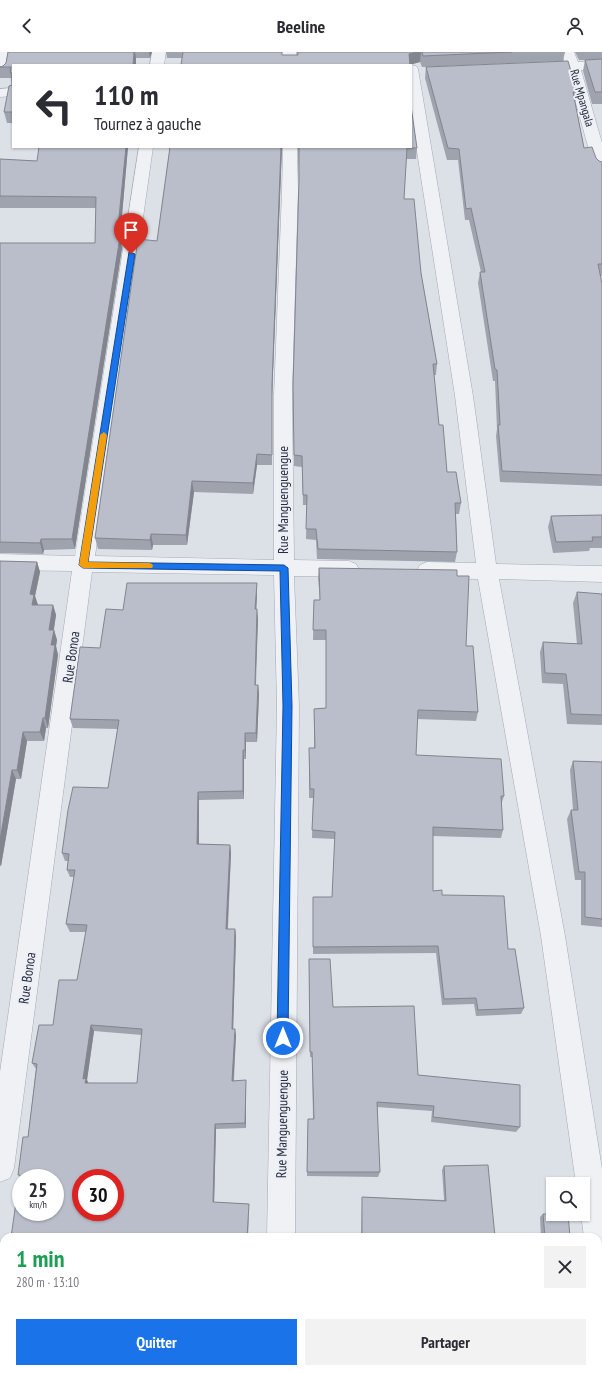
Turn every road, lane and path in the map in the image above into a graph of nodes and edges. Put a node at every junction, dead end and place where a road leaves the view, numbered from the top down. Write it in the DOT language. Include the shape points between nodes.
graph roads {
  1 [pos="4,52"];
  2 [pos="159,52"];
  3 [pos="290,52"];
  4 [pos="568,52"];
  5 [pos="157,64"];
  6 [pos="290,64"];
  7 [pos="602,65"];
  8 [pos="573,67"];
  9 [pos="413,68"];
  10 [pos="527,68"];
  11 [pos="0,72"];
  12 [pos="12,92"];
  13 [pos="0,93"];
  14 [pos="146,148"];
  15 [pos="290,148"];
  16 [pos="602,168"];
  17 [pos="0,562"];
  18 [pos="83,565"];
  19 [pos="284,568"];
  20 [pos="370,569"];
  21 [pos="409,570"];
  22 [pos="487,571"];
  23 [pos="602,574"];
  24 [pos="0,1168"];
  25 [pos="280,1233"];
  26 [pos="598,1233"];
  1 -- 11 [label="street"];
  2 -- 5 [label="street"];
  3 -- 6 [label="street"];
  4 -- 8 [label="street, Rue Mpangala"];
  7 -- 8 [label="street"];
  8 -- 10 [label="street"];
  8 -- 16 [label="street, Rue Mpangala"];
  9 -- 22 [label="street" via="464,396"];
  12 -- 13 [label="street"];
  14 -- 18 [label="street, Rue Bonoa"];
  15 -- 19 [label="street, Rue Manguenguengue" via="283,396"];
  17 -- 18 [label="street"];
  18 -- 19 [label="street"];
  18 -- 24 [label="street, Rue Bonoa"];
  19 -- 20 [label="street"];
  19 -- 25 [label="street, Rue Manguenguengue" via="288,706"];
  21 -- 22 [label="street"];
  22 -- 23 [label="street"];
  22 -- 26 [label="street" via="553,936"];
}
